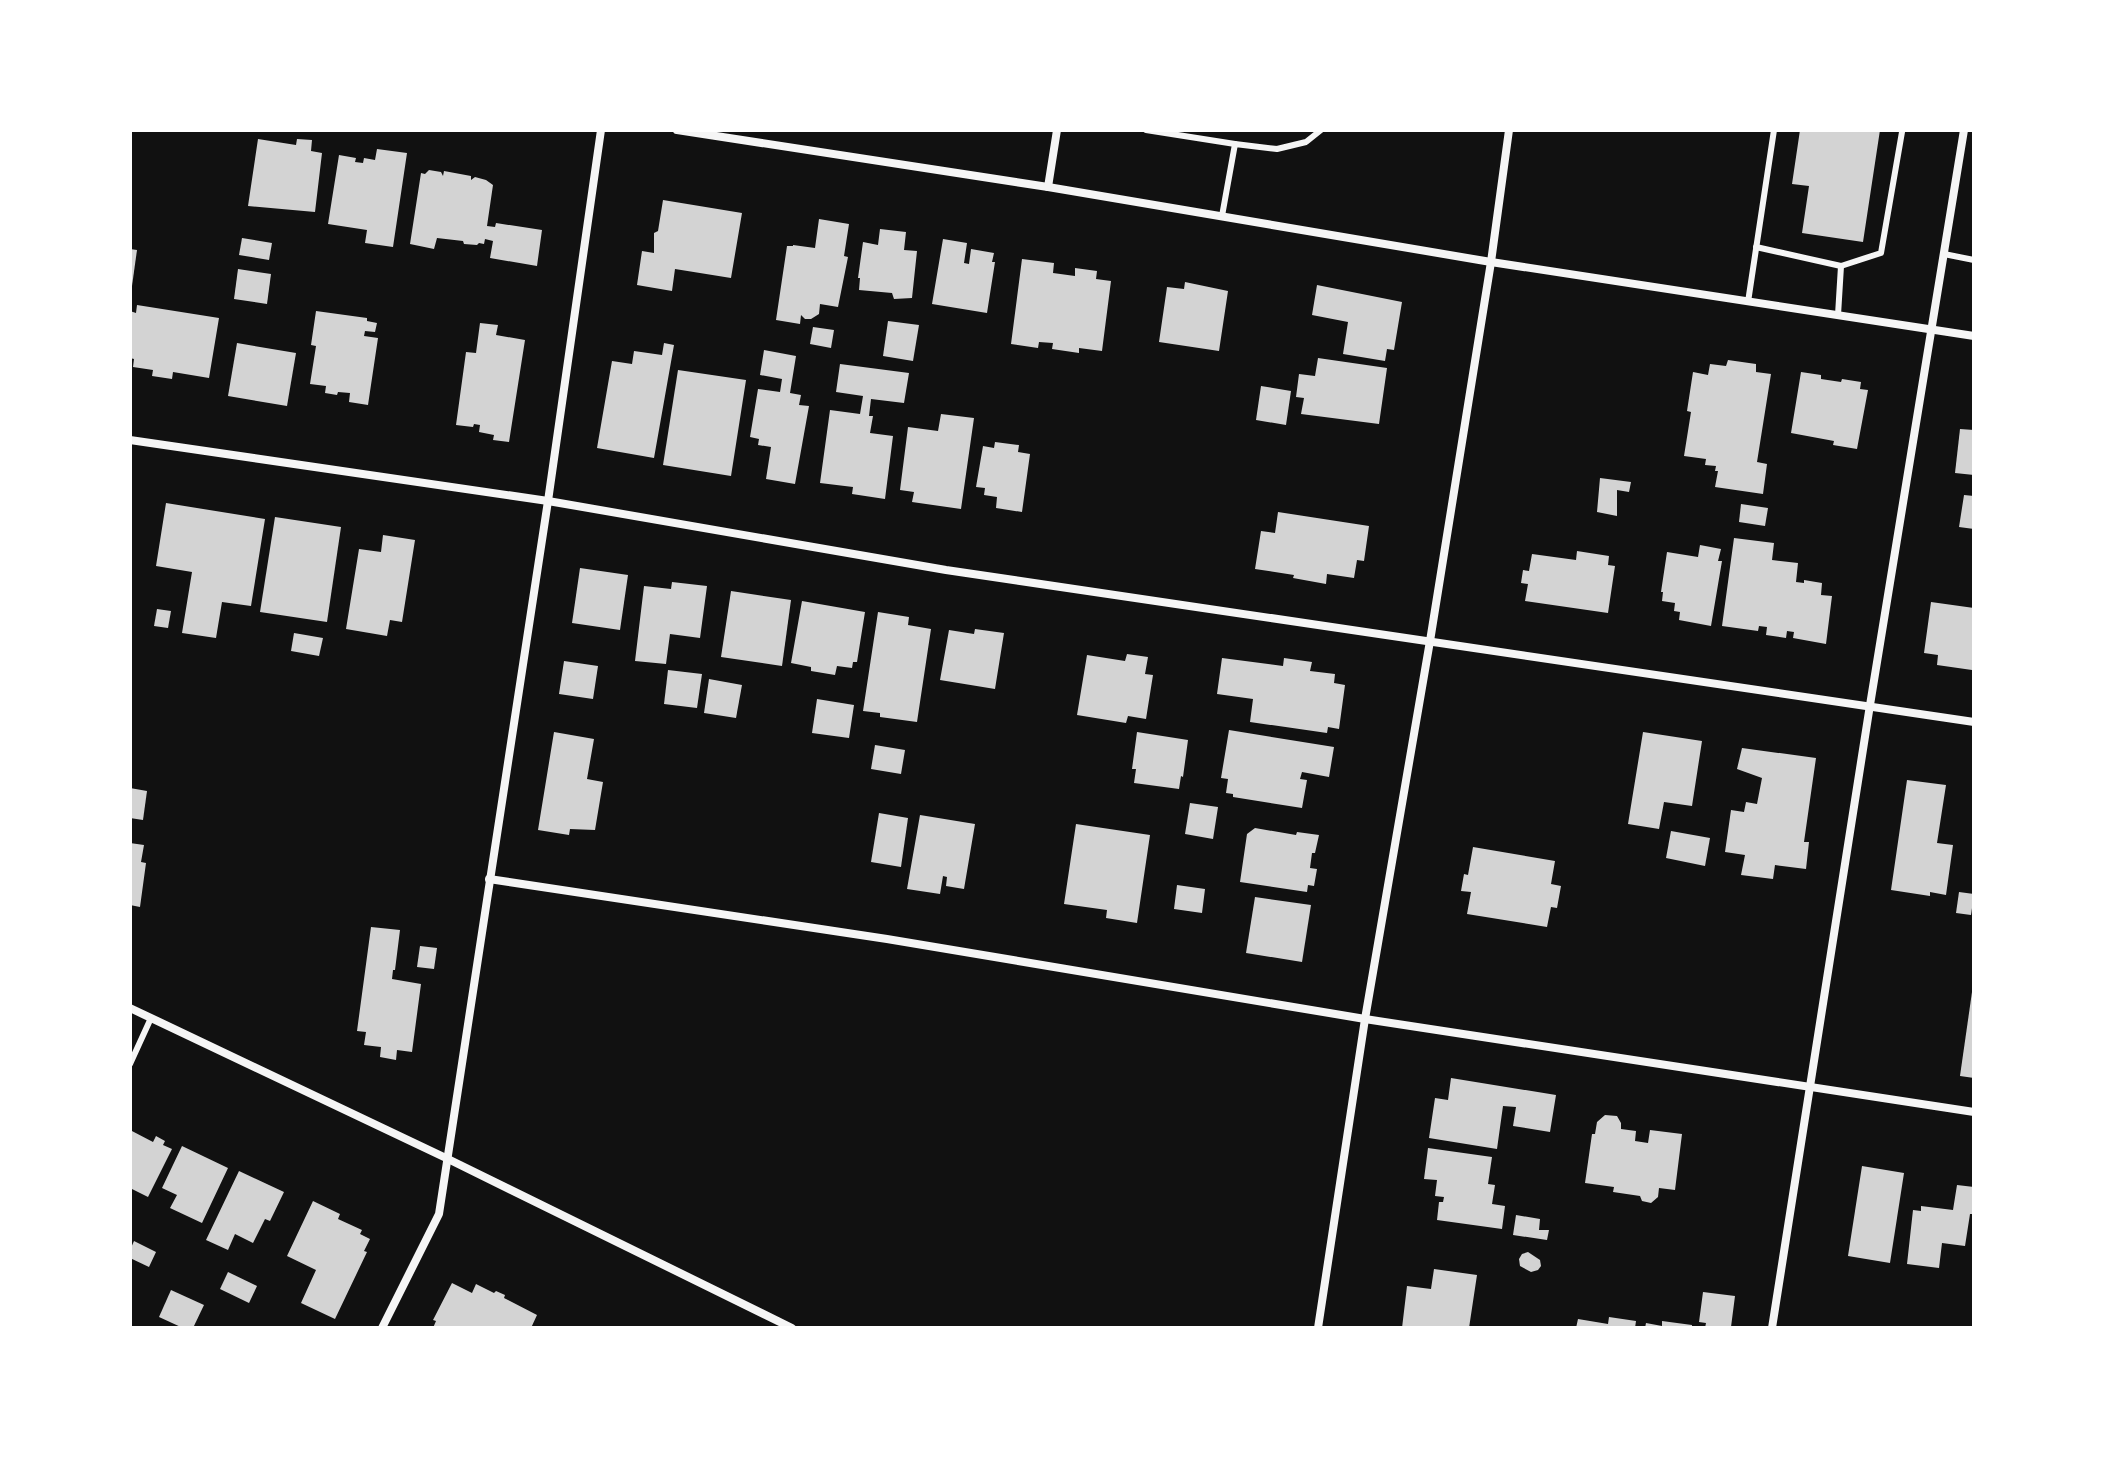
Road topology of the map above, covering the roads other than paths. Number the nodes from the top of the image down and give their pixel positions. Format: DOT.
graph roads {
  1 [pos="601,130"];
  2 [pos="677,130"];
  3 [pos="1057,130"];
  4 [pos="1146,130"];
  5 [pos="1321,130"];
  6 [pos="1509,130"];
  7 [pos="1774,130"];
  8 [pos="1964,130"];
  9 [pos="1902,132"];
  10 [pos="1235,144"];
  11 [pos="1048,187"];
  12 [pos="1222,216"];
  13 [pos="1756,247"];
  14 [pos="1944,254"];
  15 [pos="1974,260"];
  16 [pos="1491,262"];
  17 [pos="1841,266"];
  18 [pos="1748,302"];
  19 [pos="1838,315"];
  20 [pos="1931,329"];
  21 [pos="1974,336"];
  22 [pos="130,440"];
  23 [pos="548,501"];
  24 [pos="1430,641"];
  25 [pos="1870,705"];
  26 [pos="1974,722"];
  27 [pos="489,879"];
  28 [pos="130,1008"];
  29 [pos="151,1018"];
  30 [pos="1365,1019"];
  31 [pos="130,1064"];
  32 [pos="1811,1087"];
  33 [pos="1974,1112"];
  34 [pos="446,1158"];
  35 [pos="382,1328"];
  36 [pos="792,1328"];
  37 [pos="1318,1328"];
  38 [pos="1772,1328"];
  1 -- 23 [label="street"];
  2 -- 11 [label="street"];
  3 -- 11 [label="street"];
  4 -- 10 [label="lane"];
  5 -- 10 [label="lane"];
  6 -- 16 [label="street"];
  7 -- 13 [label="lane"];
  8 -- 14 [label="street"];
  9 -- 17 [label="lane"];
  10 -- 12 [label="lane"];
  11 -- 12 [label="street"];
  12 -- 16 [label="street"];
  13 -- 17 [label="lane"];
  13 -- 18 [label="lane"];
  14 -- 15 [label="lane"];
  14 -- 20 [label="street"];
  16 -- 18 [label="street"];
  16 -- 24 [label="street"];
  17 -- 19 [label="lane"];
  18 -- 19 [label="street"];
  19 -- 20 [label="street"];
  20 -- 21 [label="street"];
  20 -- 25 [label="street"];
  22 -- 23 [label="street"];
  23 -- 24 [label="street"];
  23 -- 27 [label="street"];
  24 -- 25 [label="street"];
  24 -- 30 [label="street"];
  25 -- 26 [label="street"];
  25 -- 32 [label="street"];
  27 -- 30 [label="street"];
  27 -- 34 [label="street"];
  28 -- 29 [label="street"];
  29 -- 31 [label="lane"];
  29 -- 34 [label="street"];
  30 -- 32 [label="street"];
  30 -- 37 [label="street"];
  32 -- 33 [label="street"];
  32 -- 38 [label="street"];
  34 -- 35 [label="street"];
  34 -- 36 [label="street"];
}
